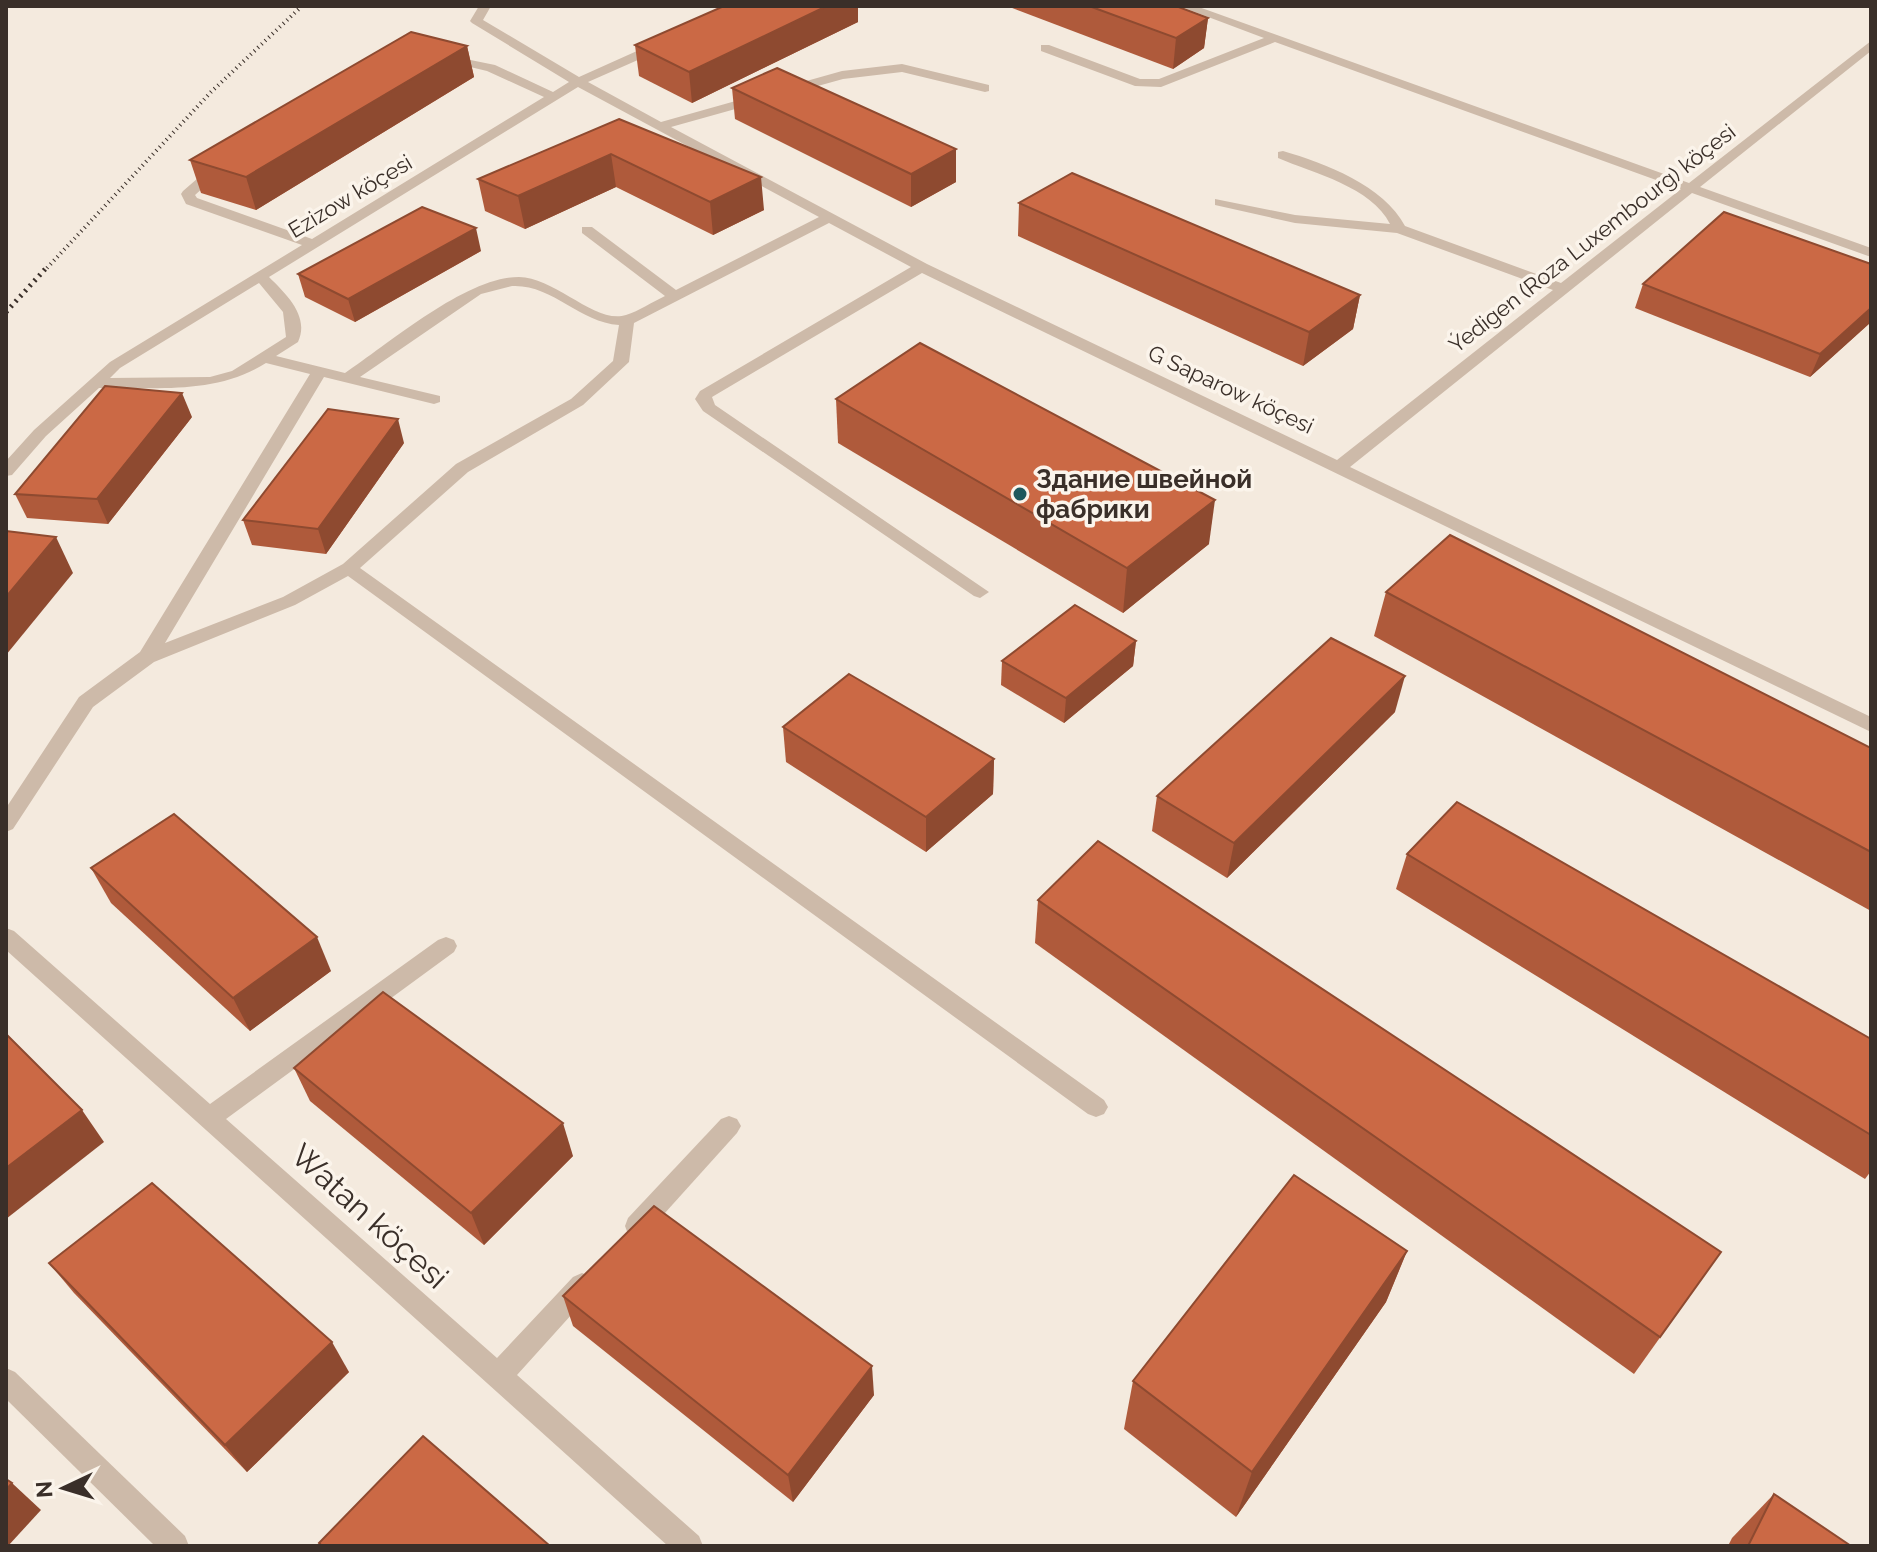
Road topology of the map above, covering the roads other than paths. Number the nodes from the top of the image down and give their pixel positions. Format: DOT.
graph roads {
  1 [pos="485,6"];
  2 [pos="1185,6"];
  3 [pos="677,38"];
  4 [pos="1275,38"];
  5 [pos="1871,45"];
  6 [pos="1045,48"];
  7 [pos="425,56"];
  8 [pos="578,82"];
  9 [pos="985,88"];
  10 [pos="553,97"];
  11 [pos="660,126"];
  12 [pos="1283,155"];
  13 [pos="229,162"];
  14 [pos="1690,188"];
  15 [pos="1220,202"];
  16 [pos="829,217"];
  17 [pos="1399,229"];
  18 [pos="587,230"];
  19 [pos="313,244"];
  20 [pos="1871,253"];
  21 [pos="922,267"];
  22 [pos="260,276"];
  23 [pos="1563,289"];
  24 [pos="674,296"];
  25 [pos="627,321"];
  26 [pos="264,358"];
  27 [pos="320,371"];
  28 [pos="348,378"];
  29 [pos="95,383"];
  30 [pos="434,399"];
  31 [pos="1340,466"];
  32 [pos="6,471"];
  33 [pos="349,568"];
  34 [pos="980,592"];
  35 [pos="147,657"];
  36 [pos="1871,725"];
  37 [pos="6,824"];
  38 [pos="6,937"];
  39 [pos="446,946"];
  40 [pos="1096,1107"];
  41 [pos="209,1118"];
  42 [pos="729,1126"];
  43 [pos="624,1240"];
  44 [pos="603,1263"];
  45 [pos="498,1376"];
  46 [pos="6,1381"];
  47 [pos="175,1546"];
  48 [pos="689,1546"];
  1 -- 8 [label="street, G Saparow köçesi"];
  2 -- 4 [label="street"];
  3 -- 8 [label="street, Ezizow köçesi"];
  4 -- 6 [label="street"];
  4 -- 14 [label="street"];
  5 -- 14 [label="street, Ýedigen (Roza Luxembourg) köçesi"];
  7 -- 10 [label="street"];
  8 -- 10 [label="street, Ezizow köçesi"];
  8 -- 11 [label="street, G Saparow köçesi"];
  9 -- 11 [label="street"];
  10 -- 19 [label="street, Ezizow köçesi"];
  11 -- 16 [label="street, G Saparow köçesi"];
  12 -- 17 [label="street"];
  13 -- 19 [label="street"];
  14 -- 20 [label="street"];
  14 -- 23 [label="street, Ýedigen (Roza Luxembourg) köçesi"];
  15 -- 17 [label="street"];
  16 -- 21 [label="street, G Saparow köçesi"];
  16 -- 24 [label="street"];
  17 -- 23 [label="street"];
  18 -- 24 [label="street"];
  19 -- 22 [label="street, Ezizow köçesi"];
  21 -- 31 [label="street, G Saparow köçesi"];
  21 -- 34 [label="street"];
  22 -- 26 [label="street"];
  22 -- 29 [label="street, Ezizow köçesi"];
  23 -- 31 [label="street, Ýedigen (Roza Luxembourg) köçesi"];
  24 -- 25 [label="street"];
  25 -- 28 [label="street"];
  25 -- 33 [label="street"];
  26 -- 27 [label="street"];
  26 -- 29 [label="street"];
  27 -- 28 [label="street"];
  27 -- 35 [label="street"];
  28 -- 30 [label="street"];
  29 -- 32 [label="street, Ezizow köçesi"];
  31 -- 36 [label="street, G Saparow köçesi"];
  33 -- 35 [label="street"];
  33 -- 40 [label="street"];
  35 -- 37 [label="street"];
  38 -- 41 [label="street, Watan köçesi"];
  39 -- 41 [label="street"];
  41 -- 45 [label="street, Watan köçesi"];
  42 -- 43 [label="street"];
  44 -- 45 [label="street"];
  45 -- 48 [label="street, Watan köçesi"];
  46 -- 47 [label="street"];
}
